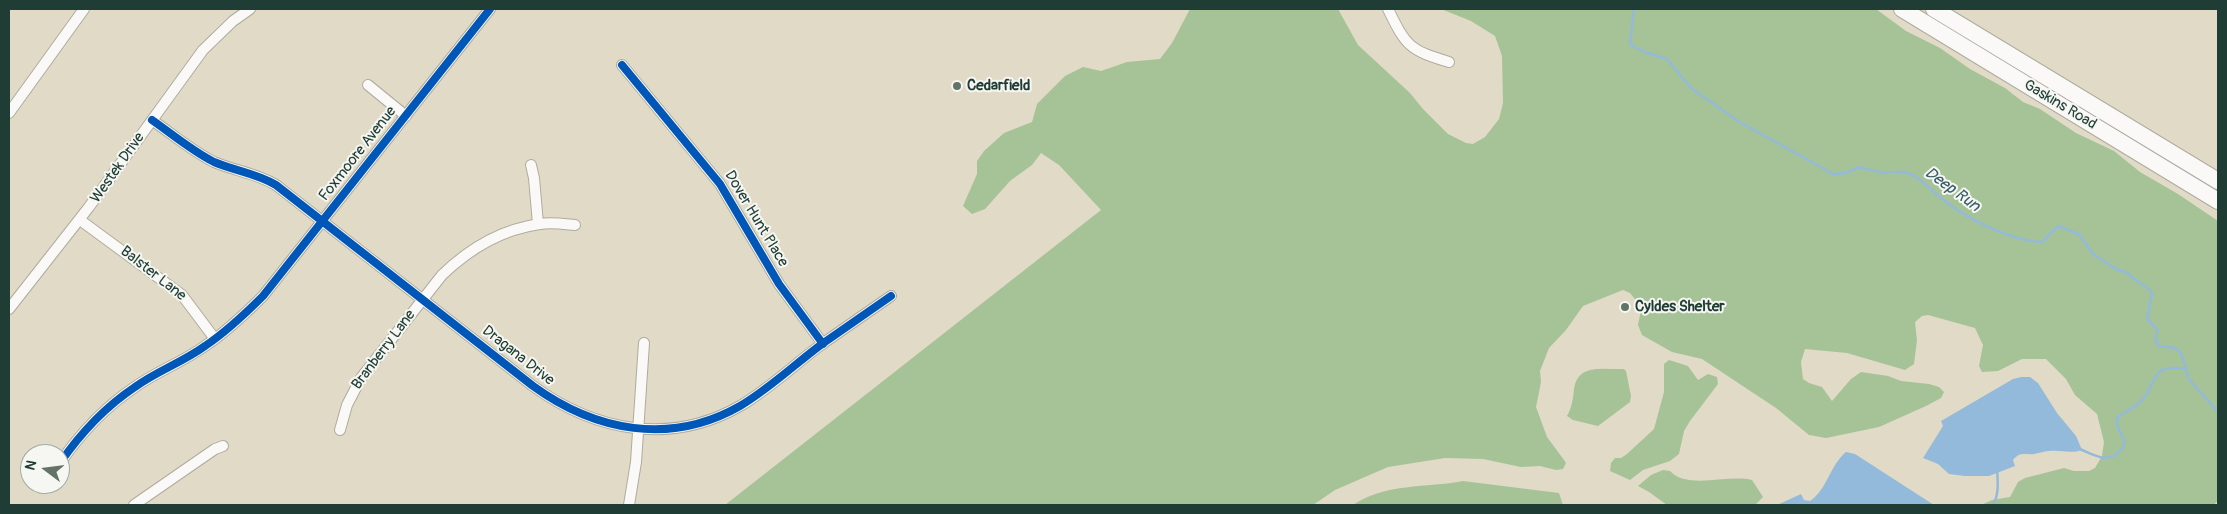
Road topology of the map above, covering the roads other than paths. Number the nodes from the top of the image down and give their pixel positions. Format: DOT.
graph roads {
  1 [pos="84,9"];
  2 [pos="250,9"];
  3 [pos="490,9"];
  4 [pos="1388,9"];
  5 [pos="1902,9"];
  6 [pos="1934,9"];
  7 [pos="1449,62"];
  8 [pos="622,66"];
  9 [pos="368,85"];
  10 [pos="9,113"];
  11 [pos="406,116"];
  12 [pos="152,120"];
  13 [pos="530,165"];
  14 [pos="2218,181"];
  15 [pos="2218,201"];
  16 [pos="80,220"];
  17 [pos="323,222"];
  18 [pos="538,224"];
  19 [pos="575,225"];
  20 [pos="891,296"];
  21 [pos="422,300"];
  22 [pos="9,309"];
  23 [pos="215,339"];
  24 [pos="644,343"];
  25 [pos="823,344"];
  26 [pos="638,428"];
  27 [pos="340,430"];
  28 [pos="223,446"];
  29 [pos="70,450"];
  30 [pos="134,505"];
  31 [pos="629,505"];
  1 -- 10 [label="street"];
  2 -- 12 [label="street, Westek Drive"];
  3 -- 11 [label="street, Foxmoore Avenue"];
  4 -- 7 [label="street"];
  5 -- 15 [label="main road, Gaskins Road"];
  6 -- 14 [label="main road, Gaskins Road"];
  8 -- 25 [label="street, Dover Hunt Place"];
  9 -- 11 [label="street"];
  11 -- 17 [label="street, Foxmoore Avenue"];
  12 -- 16 [label="street, Westek Drive"];
  12 -- 17 [label="street, Dragana Drive"];
  13 -- 18 [label="street"];
  16 -- 22 [label="street, Westek Drive"];
  16 -- 23 [label="street, Balster Lane"];
  17 -- 21 [label="street, Dragana Drive"];
  17 -- 23 [label="street, Foxmoore Avenue"];
  18 -- 19 [label="street, Branberry Lane"];
  18 -- 21 [label="street, Branberry Lane"];
  20 -- 25 [label="street, Dragana Drive"];
  21 -- 26 [label="street, Dragana Drive"];
  21 -- 27 [label="street, Branberry Lane"];
  23 -- 29 [label="street, Foxmoore Avenue"];
  24 -- 26 [label="street"];
  25 -- 26 [label="street, Dragana Drive"];
  26 -- 31 [label="street"];
  28 -- 30 [label="street"];
}
